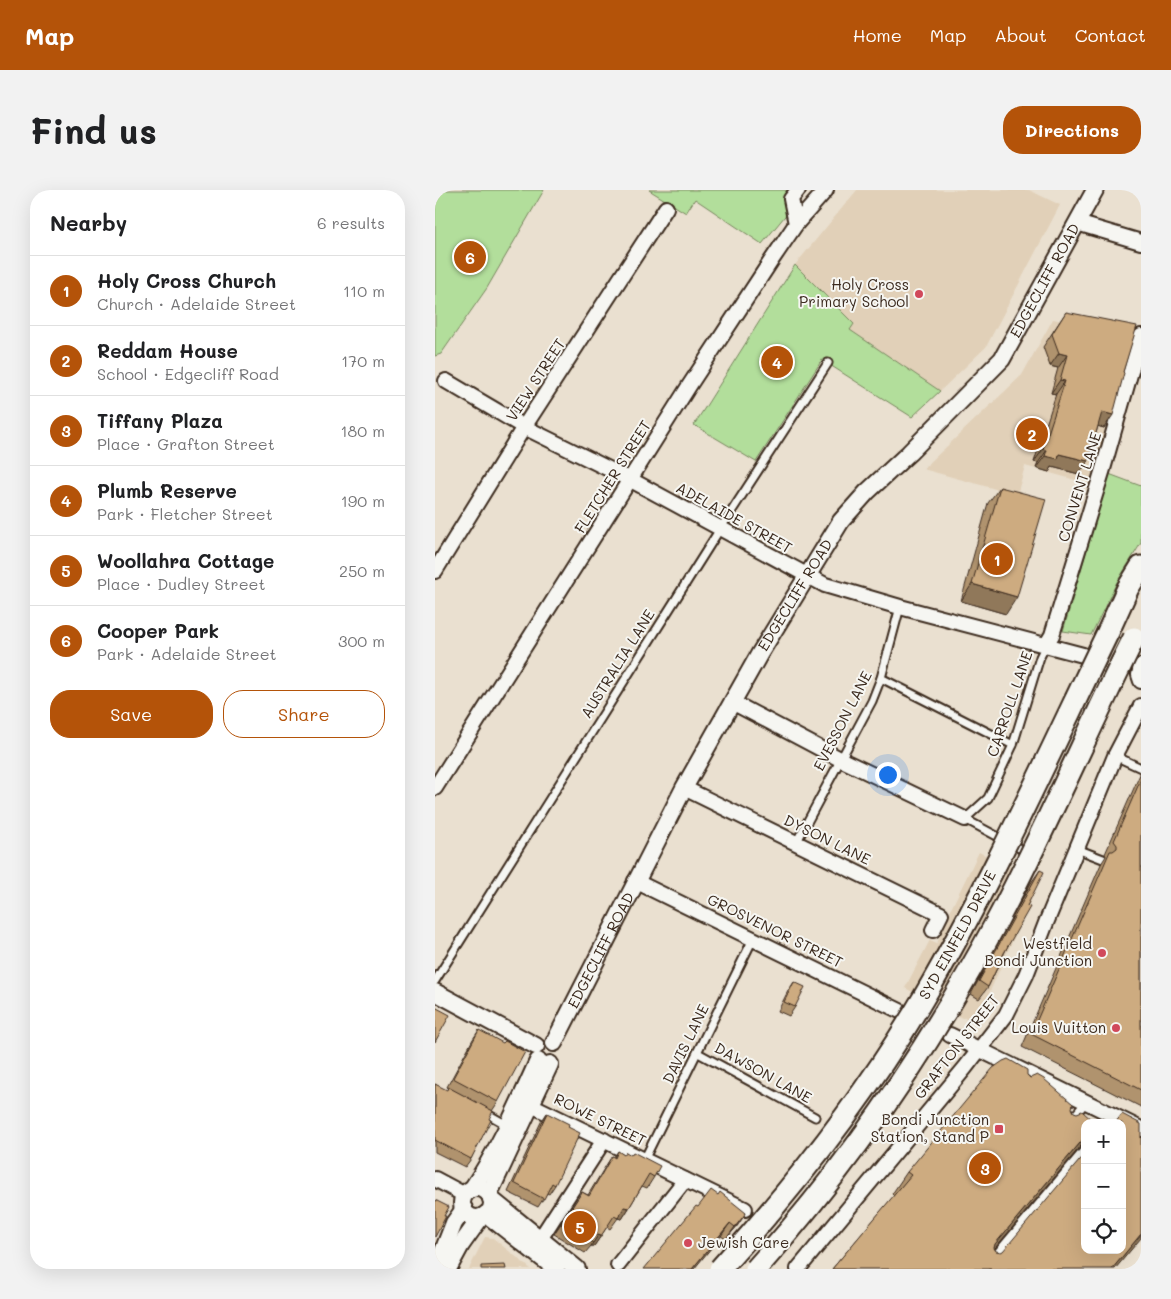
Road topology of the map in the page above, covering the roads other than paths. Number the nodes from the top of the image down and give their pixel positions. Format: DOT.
graph roads {
  1 [pos="798,190"];
  2 [pos="826,190"];
  3 [pos="1095,190"];
  4 [pos="666,208"];
  5 [pos="1077,223"];
  6 [pos="796,224"];
  7 [pos="1141,242"];
  8 [pos="1141,336"];
  9 [pos="828,364"];
  10 [pos="446,381"];
  11 [pos="524,427"];
  12 [pos="631,480"];
  13 [pos="719,528"];
  14 [pos="1141,567"];
  15 [pos="435,570"];
  16 [pos="807,577"];
  17 [pos="900,607"];
  18 [pos="1137,632"];
  19 [pos="1046,645"];
  20 [pos="1083,654"];
  21 [pos="1141,666"];
  22 [pos="881,678"];
  23 [pos="1141,681"];
  24 [pos="732,702"];
  25 [pos="1141,706"];
  26 [pos="1013,745"];
  27 [pos="1115,756"];
  28 [pos="840,759"];
  29 [pos="1141,768"];
  30 [pos="435,788"];
  31 [pos="684,788"];
  32 [pos="965,820"];
  33 [pos="796,842"];
  34 [pos="1019,848"];
  35 [pos="1077,849"];
  36 [pos="1103,859"];
  37 [pos="635,882"];
  38 [pos="933,930"];
  39 [pos="753,939"];
  40 [pos="435,981"];
  41 [pos="435,992"];
  42 [pos="900,1010"];
  43 [pos="949,1036"];
  44 [pos="979,1050"];
  45 [pos="698,1053"];
  46 [pos="541,1057"];
  47 [pos="526,1102"];
  48 [pos="1086,1102"];
  49 [pos="478,1109"];
  50 [pos="815,1117"];
  51 [pos="1108,1119"];
  52 [pos="1068,1124"];
  53 [pos="1126,1124"];
  54 [pos="507,1126"];
  55 [pos="1141,1129"];
  56 [pos="604,1140"];
  57 [pos="1081,1154"];
  58 [pos="644,1160"];
  59 [pos="435,1179"];
  60 [pos="685,1180"];
  61 [pos="467,1198"];
  62 [pos="487,1206"];
  63 [pos="745,1210"];
  64 [pos="539,1238"];
  65 [pos="618,1265"];
  66 [pos="436,1269"];
  67 [pos="448,1269"];
  68 [pos="556,1269"];
  69 [pos="577,1269"];
  70 [pos="721,1269"];
  71 [pos="756,1269"];
  72 [pos="798,1269"];
  73 [pos="984,1269"];
  1 -- 6 [label="street"];
  2 -- 6 [label="street, FLETCHER STREET"];
  3 -- 5 [label="street, EDGECLIFF ROAD"];
  4 -- 11 [label="street, VIEW STREET"];
  5 -- 7 [label="street"];
  5 -- 16 [label="street, EDGECLIFF ROAD"];
  6 -- 12 [label="street, FLETCHER STREET"];
  8 -- 19 [label="street, CONVENT LANE"];
  9 -- 13 [label="lane, AUSTRALIA LANE"];
  10 -- 11 [label="street, ADELAIDE STREET"];
  11 -- 12 [label="street, ADELAIDE STREET"];
  11 -- 15 [label="street, VIEW STREET"];
  12 -- 13 [label="street, ADELAIDE STREET"];
  12 -- 30 [label="street, FLETCHER STREET"];
  13 -- 16 [label="street, ADELAIDE STREET"];
  13 -- 40 [label="lane, AUSTRALIA LANE"];
  14 -- 70 [label="main road, SYD EINFELD DRIVE, bridge"];
  16 -- 17 [label="street, ADELAIDE STREET"];
  16 -- 24 [label="street, EDGECLIFF ROAD"];
  17 -- 19 [label="street, ADELAIDE STREET"];
  17 -- 22 [label="lane, EVESSON LANE"];
  18 -- 71 [label="main road, SYD EINFELD DRIVE, bridge"];
  19 -- 20 [label="street, ADELAIDE STREET"];
  19 -- 26 [label="lane, CARROLL LANE"];
  21 -- 23 [label="street"];
  22 -- 26 [label="lane"];
  22 -- 28 [label="lane, EVESSON LANE"];
  24 -- 28 [label="street"];
  24 -- 31 [label="street, EDGECLIFF ROAD"];
  25 -- 27 [label="street, GRAFTON STREET"];
  26 -- 32 [label="lane, CARROLL LANE"];
  27 -- 29 [label="lane"];
  27 -- 35 [label="street, GRAFTON STREET"];
  28 -- 32 [label="street"];
  28 -- 33 [label="lane, EVESSON LANE"];
  31 -- 33 [label="street, DYSON LANE"];
  31 -- 37 [label="street, EDGECLIFF ROAD"];
  32 -- 34 [label="lane"];
  33 -- 38 [label="street, DYSON LANE"];
  35 -- 36 [label="lane"];
  35 -- 44 [label="street, GRAFTON STREET"];
  37 -- 39 [label="street, GROSVENOR STREET"];
  37 -- 46 [label="street, EDGECLIFF ROAD"];
  39 -- 42 [label="street, GROSVENOR STREET"];
  39 -- 45 [label="lane, DAVIS LANE"];
  41 -- 46 [label="street"];
  43 -- 44 [label="street"];
  44 -- 48 [label="street"];
  44 -- 72 [label="street, GRAFTON STREET"];
  45 -- 50 [label="lane, DAWSON LANE"];
  45 -- 58 [label="lane, DAVIS LANE"];
  46 -- 47 [label="street"];
  47 -- 54 [label="street"];
  47 -- 56 [label="street, ROWE STREET"];
  47 -- 62 [label="street"];
  48 -- 51 [label="street"];
  48 -- 52 [label="lane"];
  49 -- 54 [label="lane"];
  53 -- 55 [label="street"];
  54 -- 61 [label="street"];
  56 -- 58 [label="street, ROWE STREET"];
  56 -- 64 [label="street"];
  57 -- 73 [label="lane"];
  58 -- 60 [label="street, ROWE STREET"];
  59 -- 61 [label="street"];
  60 -- 63 [label="street, ROWE STREET"];
  60 -- 65 [label="street"];
  61 -- 62 [label="street"];
  61 -- 62 [label="street"];
  61 -- 66 [label="street"];
  62 -- 64 [label="street"];
  62 -- 67 [label="street"];
  62 -- 68 [label="street"];
  64 -- 69 [label="street"];
}
